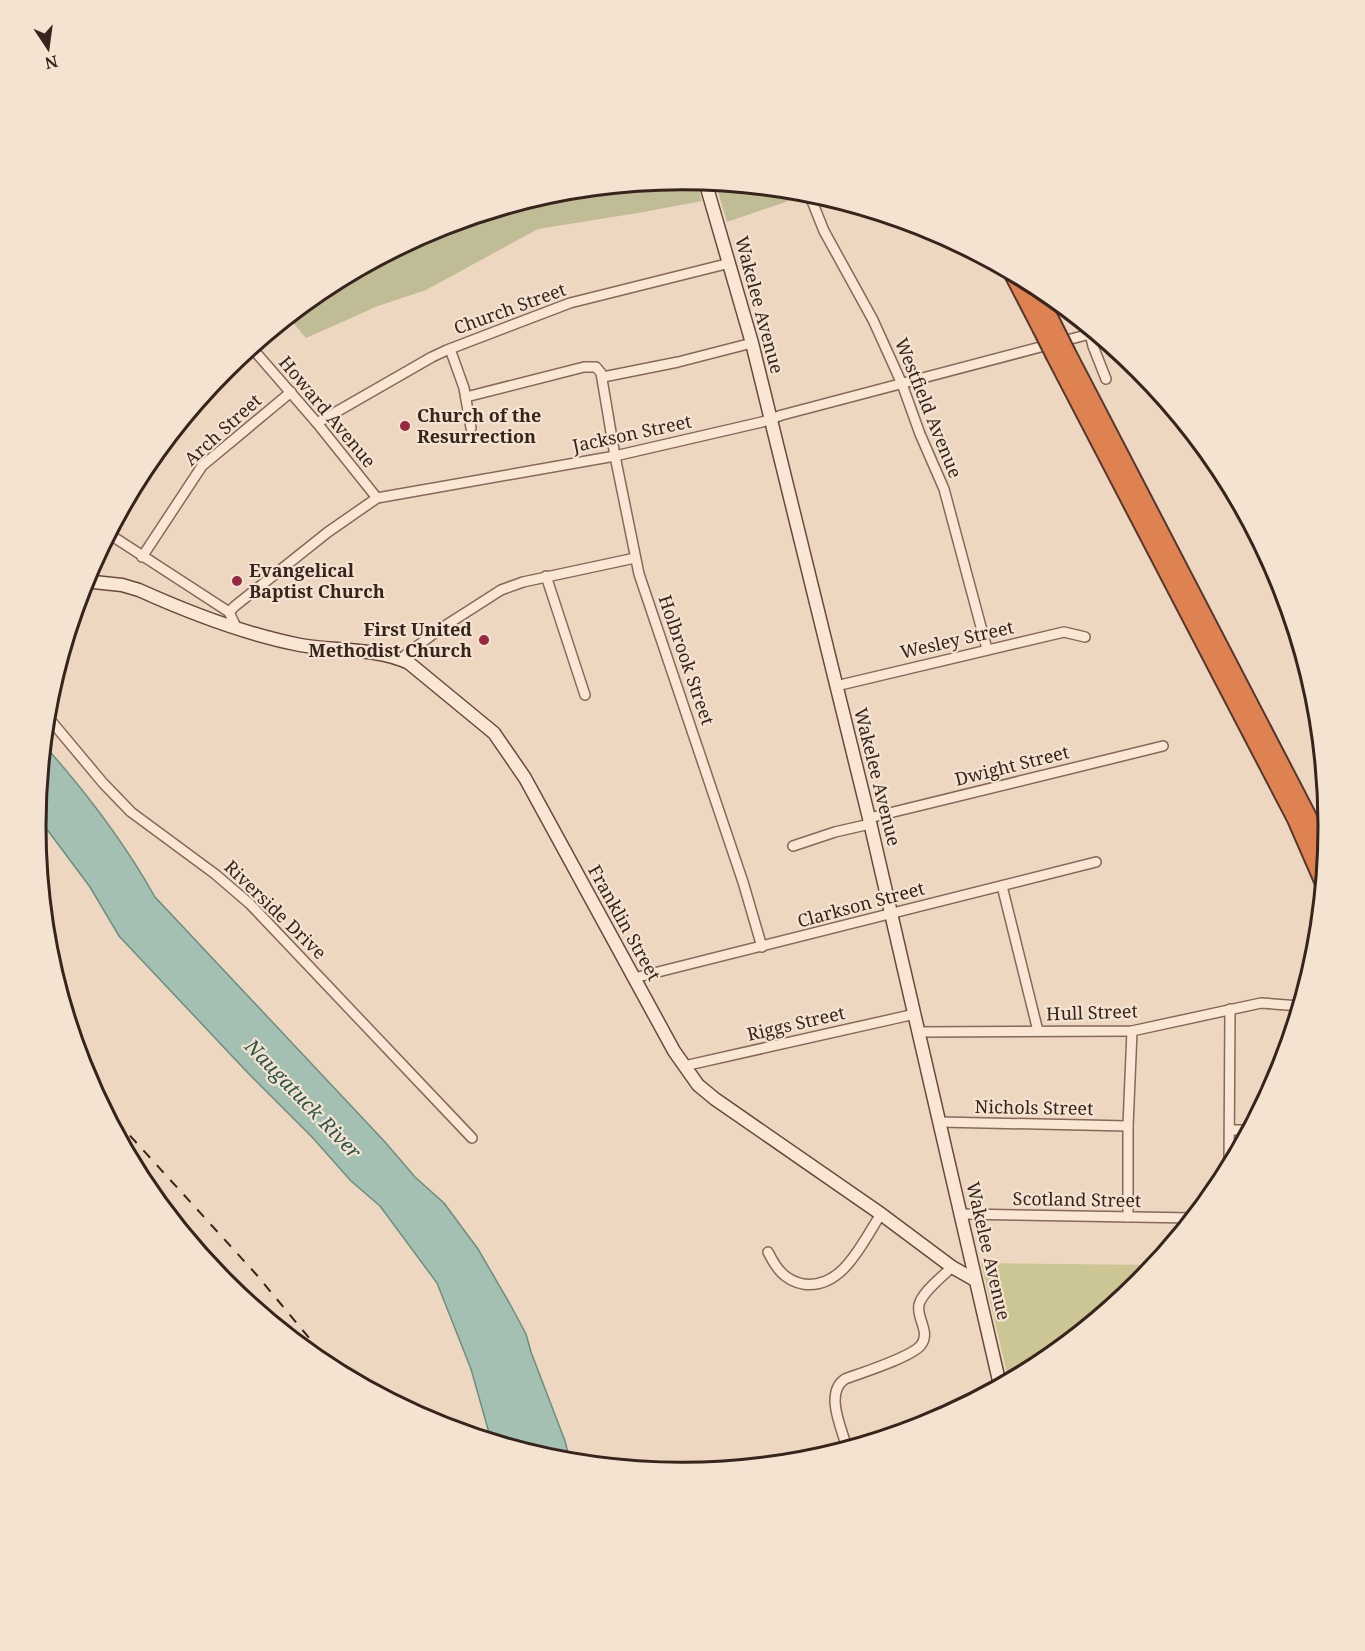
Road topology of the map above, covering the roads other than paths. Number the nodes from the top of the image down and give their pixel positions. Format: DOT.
graph roads {
  1 [pos="708,191"];
  2 [pos="813,203"];
  3 [pos="730,263"];
  4 [pos="1023,289"];
  5 [pos="1036,297"];
  6 [pos="1047,327"];
  7 [pos="1083,332"];
  8 [pos="1092,339"];
  9 [pos="752,343"];
  10 [pos="450,349"];
  11 [pos="257,353"];
  12 [pos="1061,355"];
  13 [pos="603,377"];
  14 [pos="1106,379"];
  15 [pos="902,384"];
  16 [pos="291,392"];
  17 [pos="466,397"];
  18 [pos="771,419"];
  19 [pos="317,423"];
  20 [pos="471,428"];
  21 [pos="615,456"];
  22 [pos="377,498"];
  23 [pos="115,538"];
  24 [pos="142,557"];
  25 [pos="635,558"];
  26 [pos="546,576"];
  27 [pos="95,582"];
  28 [pos="229,612"];
  29 [pos="237,629"];
  30 [pos="1085,637"];
  31 [pos="987,649"];
  32 [pos="400,659"];
  33 [pos="836,686"];
  34 [pos="585,695"];
  35 [pos="55,725"];
  36 [pos="1163,746"];
  37 [pos="869,821"];
  38 [pos="1318,837"];
  39 [pos="793,846"];
  40 [pos="1096,862"];
  41 [pos="1317,867"];
  42 [pos="1002,886"];
  43 [pos="891,913"];
  44 [pos="762,947"];
  45 [pos="634,978"];
  46 [pos="1293,1005"];
  47 [pos="1230,1009"];
  48 [pos="915,1014"];
  49 [pos="1038,1031"];
  50 [pos="1132,1031"];
  51 [pos="918,1032"];
  52 [pos="684,1066"];
  53 [pos="940,1122"];
  54 [pos="1128,1126"];
  55 [pos="1230,1130"];
  56 [pos="1241,1130"];
  57 [pos="472,1138"];
  58 [pos="1229,1150"];
  59 [pos="881,1214"];
  60 [pos="961,1214"];
  61 [pos="1128,1217"];
  62 [pos="1183,1218"];
  63 [pos="768,1252"];
  64 [pos="952,1267"];
  65 [pos="975,1280"];
  66 [pos="998,1377"];
  67 [pos="845,1440"];
  1 -- 3 [label="main road, Wakelee Avenue"];
  2 -- 15 [label="street, Westfield Avenue"];
  3 -- 9 [label="main road, Wakelee Avenue"];
  3 -- 10 [label="street, Church Street"];
  4 -- 6 [label="highway"];
  5 -- 6 [label="highway"];
  6 -- 12 [label="highway, bridge"];
  7 -- 15 [label="street, Jackson Street"];
  8 -- 14 [label="street"];
  9 -- 13 [label="street"];
  9 -- 18 [label="main road, Wakelee Avenue"];
  10 -- 17 [label="street"];
  10 -- 19 [label="street, Church Street"];
  11 -- 16 [label="street, Howard Avenue"];
  12 -- 38 [label="highway"];
  12 -- 41 [label="highway"];
  13 -- 17 [label="street"];
  13 -- 21 [label="street, Holbrook Street"];
  15 -- 18 [label="street, Jackson Street"];
  15 -- 31 [label="street, Westfield Avenue"];
  16 -- 19 [label="street, Howard Avenue"];
  16 -- 24 [label="street, Arch Street"];
  17 -- 20 [label="street"];
  18 -- 21 [label="street, Jackson Street"];
  18 -- 33 [label="main road, Wakelee Avenue"];
  19 -- 22 [label="street, Howard Avenue"];
  21 -- 22 [label="street, Jackson Street"];
  21 -- 25 [label="street, Holbrook Street"];
  22 -- 28 [label="street, Jackson Street"];
  23 -- 24 [label="street"];
  24 -- 28 [label="street"];
  25 -- 26 [label="street"];
  25 -- 44 [label="street, Holbrook Street"];
  26 -- 32 [label="street"];
  26 -- 34 [label="street"];
  27 -- 29 [label="main road, Franklin Street"];
  28 -- 29 [label="street"];
  29 -- 32 [label="main road, Franklin Street"];
  30 -- 31 [label="street, Wesley Street"];
  31 -- 33 [label="street, Wesley Street"];
  32 -- 45 [label="main road, Franklin Street"];
  33 -- 37 [label="main road, Wakelee Avenue"];
  35 -- 57 [label="street, Riverside Drive"];
  36 -- 37 [label="street, Dwight Street"];
  37 -- 39 [label="street, Dwight Street"];
  37 -- 43 [label="main road, Wakelee Avenue"];
  40 -- 42 [label="street, Clarkson Street"];
  42 -- 43 [label="street, Clarkson Street"];
  42 -- 49 [label="street"];
  43 -- 44 [label="street, Clarkson Street"];
  43 -- 48 [label="main road, Wakelee Avenue"];
  44 -- 45 [label="street, Clarkson Street"];
  45 -- 52 [label="main road, Franklin Street"];
  46 -- 47 [label="street, Hull Street"];
  47 -- 50 [label="street, Hull Street"];
  47 -- 55 [label="street"];
  48 -- 51 [label="main road, Wakelee Avenue"];
  48 -- 52 [label="street, Riggs Street"];
  49 -- 50 [label="street, Hull Street"];
  49 -- 51 [label="street, Hull Street"];
  50 -- 54 [label="street"];
  51 -- 53 [label="main road, Wakelee Avenue"];
  52 -- 59 [label="main road, Franklin Street"];
  53 -- 54 [label="street, Nichols Street"];
  53 -- 60 [label="main road, Wakelee Avenue"];
  54 -- 61 [label="street"];
  55 -- 56 [label="street"];
  55 -- 58 [label="street"];
  59 -- 63 [label="street"];
  59 -- 64 [label="main road, Franklin Street"];
  60 -- 61 [label="street, Scotland Street"];
  60 -- 65 [label="main road, Wakelee Avenue"];
  61 -- 62 [label="street, Scotland Street"];
  64 -- 65 [label="main road, Franklin Street"];
  64 -- 67 [label="street"];
  65 -- 66 [label="main road, Wakelee Avenue"];
}
